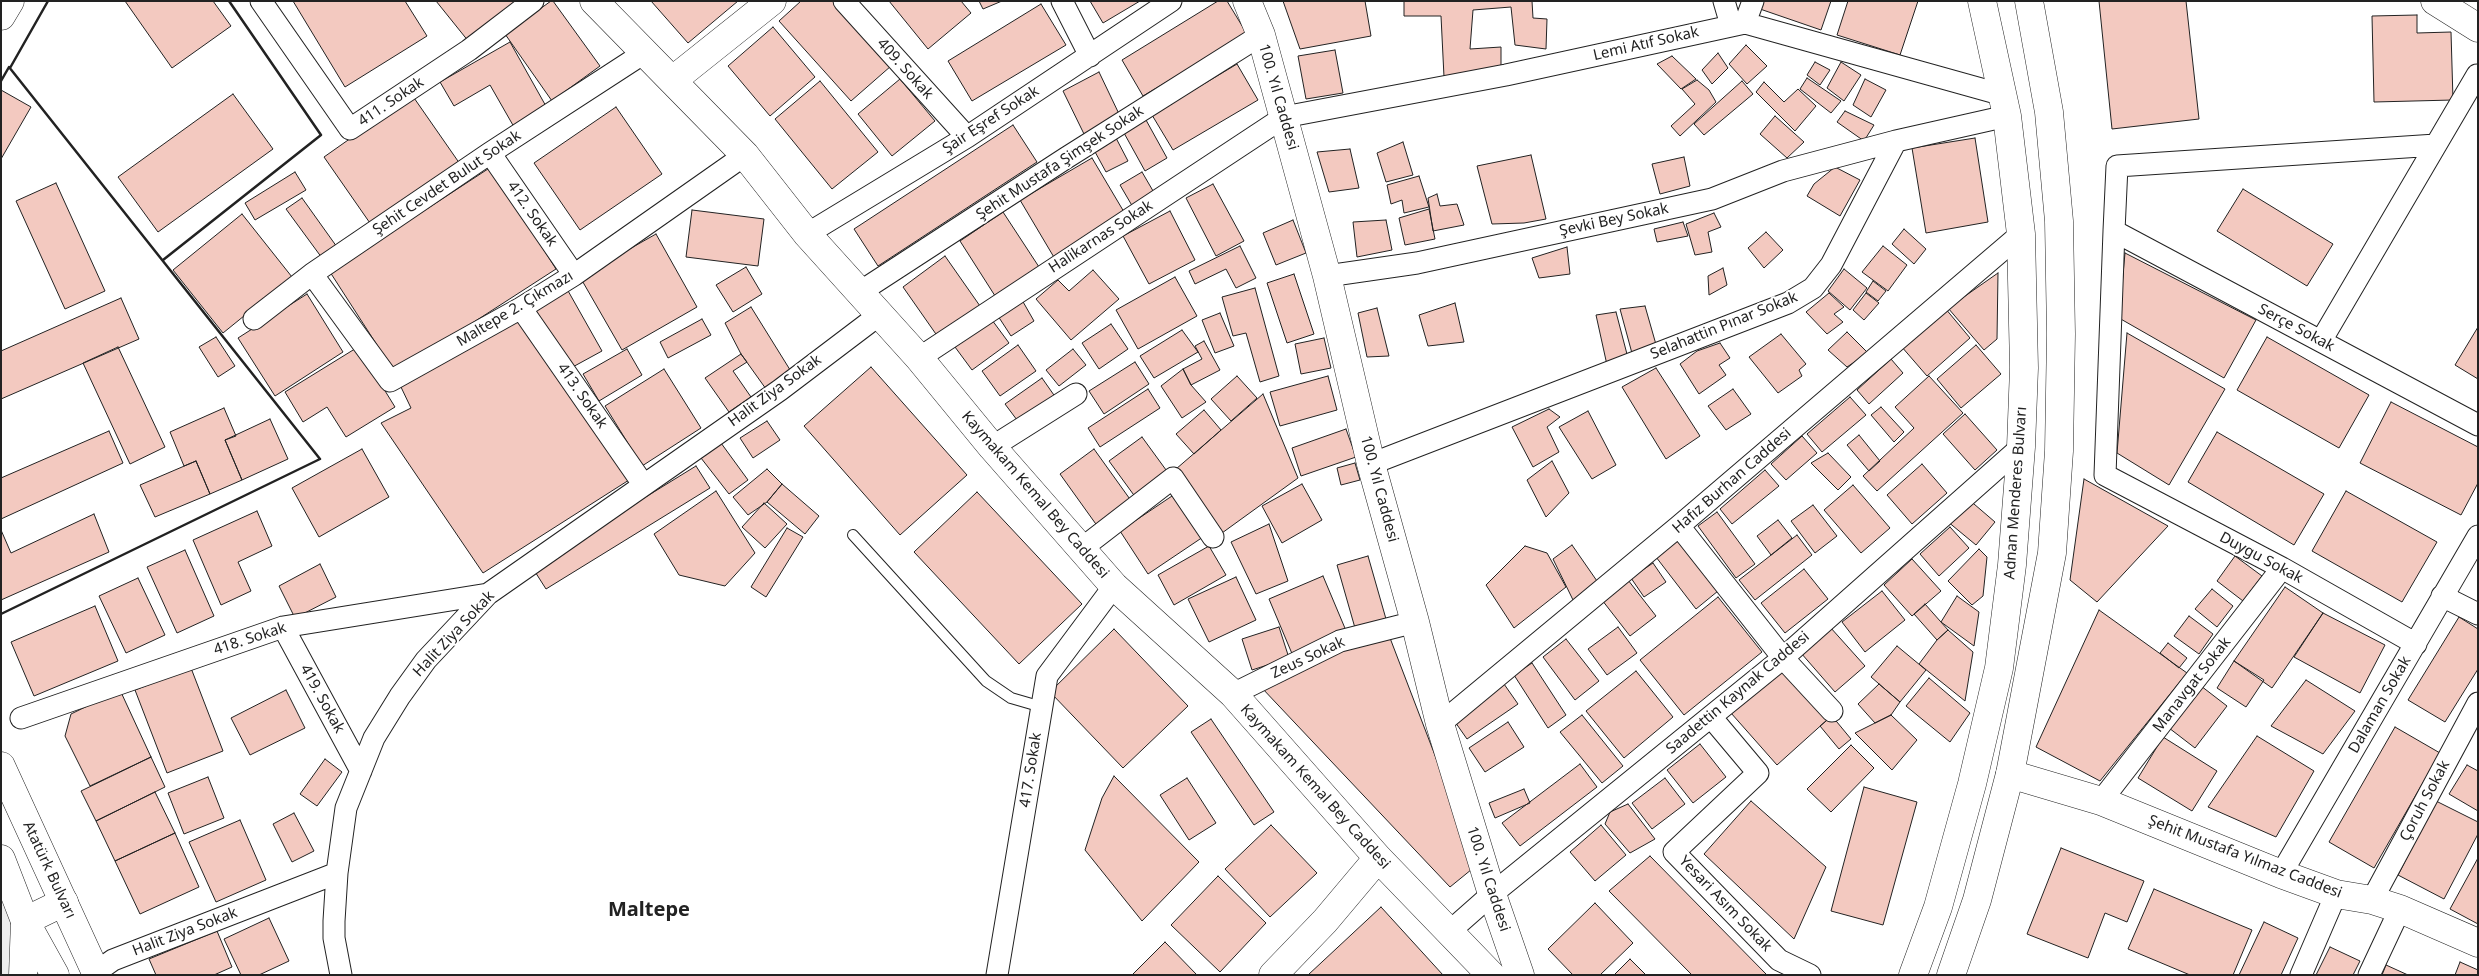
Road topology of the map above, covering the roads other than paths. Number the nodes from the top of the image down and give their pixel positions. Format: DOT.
graph roads {
  1 [pos="10,1"];
  2 [pos="261,1"];
  3 [pos="533,1"];
  4 [pos="594,1"];
  5 [pos="772,1"];
  6 [pos="844,1"];
  7 [pos="1062,1"];
  8 [pos="1171,1"];
  9 [pos="1247,1"];
  10 [pos="1724,1"];
  11 [pos="1753,1"];
  12 [pos="1982,1"];
  13 [pos="2029,1"];
  14 [pos="2435,1"];
  15 [pos="1,16"];
  16 [pos="1738,24"];
  17 [pos="2478,28"];
  18 [pos="1260,35"];
  19 [pos="644,53"];
  20 [pos="1090,56"];
  21 [pos="2477,75"];
  22 [pos="673,80"];
  23 [pos="2005,105"];
  24 [pos="1284,117"];
  25 [pos="967,137"];
  26 [pos="1896,141"];
  27 [pos="2436,145"];
  28 [pos="490,153"];
  29 [pos="745,155"];
  30 [pos="2114,230"];
  31 [pos="807,234"];
  32 [pos="2020,234"];
  33 [pos="312,274"];
  34 [pos="574,275"];
  35 [pos="1327,276"];
  36 [pos="860,292"];
  37 [pos="521,308"];
  38 [pos="879,315"];
  39 [pos="254,319"];
  40 [pos="2321,341"];
  41 [pos="919,358"];
  42 [pos="1076,394"];
  43 [pos="2478,425"];
  44 [pos="2021,446"];
  45 [pos="992,447"];
  46 [pos="1371,464"];
  47 [pos="643,484"];
  48 [pos="1679,526"];
  49 [pos="852,535"];
  50 [pos="2478,536"];
  51 [pos="1213,537"];
  52 [pos="1081,549"];
  53 [pos="2282,568"];
  54 [pos="1114,586"];
  55 [pos="488,594"];
  56 [pos="2442,596"];
  57 [pos="2478,614"];
  58 [pos="1416,622"];
  59 [pos="282,627"];
  60 [pos="2416,644"];
  61 [pos="1783,658"];
  62 [pos="1233,694"];
  63 [pos="2478,703"];
  64 [pos="1042,707"];
  65 [pos="1832,711"];
  66 [pos="1711,717"];
  67 [pos="21,718"];
  68 [pos="1440,724"];
  69 [pos="1,766"];
  70 [pos="361,771"];
  71 [pos="2010,774"];
  72 [pos="2101,801"];
  73 [pos="1378,858"];
  74 [pos="1,859"];
  75 [pos="337,873"];
  76 [pos="2281,874"];
  77 [pos="1492,894"];
  78 [pos="2336,894"];
  79 [pos="2372,900"];
  80 [pos="64,902"];
  81 [pos="2400,909"];
  82 [pos="25,921"];
  83 [pos="1449,932"];
  84 [pos="2478,943"];
  85 [pos="1479,971"];
  86 [pos="95,974"];
  87 [pos="23,975"];
  88 [pos="55,975"];
  89 [pos="341,975"];
  90 [pos="997,975"];
  91 [pos="1273,975"];
  92 [pos="1520,975"];
  93 [pos="1810,975"];
  94 [pos="1913,975"];
  95 [pos="1951,975"];
  96 [pos="2301,975"];
  97 [pos="2369,975"];
  1 -- 15 [label="main road"];
  2 -- 3 [label="street, 411. Sokak"];
  4 -- 19 [label="main road, Kaymakam Kemal Bey Caddesi"];
  5 -- 22 [label="main road"];
  6 -- 25 [label="street, 409. Sokak"];
  7 -- 20 [label="street"];
  8 -- 20 [label="street, Şair Eşref Sokak"];
  9 -- 18 [label="main road, 100. Yıl Caddesi"];
  10 -- 16 [label="street"];
  11 -- 16 [label="street"];
  12 -- 23 [label="main road, Adnan Menderes Bulvarı"];
  13 -- 71 [label="main road"];
  14 -- 17 [label="main road"];
  16 -- 23 [label="street, Lemi Atıf Sokak"];
  16 -- 24 [label="street, Lemi Atıf Sokak"];
  18 -- 24 [label="main road, 100. Yıl Caddesi"];
  18 -- 36 [label="street, Şehit Mustafa Şimşek Sokak"];
  19 -- 22 [label="main road, Kaymakam Kemal Bey Caddesi"];
  19 -- 28 [label="street, Şehit Cevdet Bulut Sokak"];
  20 -- 25 [label="street, Şair Eşref Sokak"];
  21 -- 27 [label="street"];
  22 -- 29 [label="main road, Kaymakam Kemal Bey Caddesi"];
  23 -- 26 [label="street"];
  23 -- 32 [label="main road, Adnan Menderes Bulvarı"];
  24 -- 35 [label="main road, 100. Yıl Caddesi"];
  24 -- 41 [label="street, Halikarnas Sokak"];
  25 -- 31 [label="street, Şair Eşref Sokak"];
  26 -- 35 [label="street, Şevki Bey Sokak"];
  26 -- 46 [label="street, Selahattin Pınar Sokak"];
  27 -- 30 [label="street"];
  27 -- 40 [label="street"];
  28 -- 33 [label="street, Şehit Cevdet Bulut Sokak"];
  28 -- 34 [label="street, 412. Sokak"];
  29 -- 31 [label="main road, Kaymakam Kemal Bey Caddesi"];
  29 -- 34 [label="street, Maltepe 2. Çıkmazı"];
  30 -- 40 [label="street, Serçe Sokak"];
  30 -- 53 [label="street, Duygu Sokak"];
  31 -- 36 [label="main road, Kaymakam Kemal Bey Caddesi"];
  32 -- 44 [label="main road, Adnan Menderes Bulvarı"];
  32 -- 48 [label="street, Hafız Burhan Caddesi"];
  33 -- 37 [label="street, Maltepe 2. Çıkmazı"];
  33 -- 39 [label="street, Şehit Cevdet Bulut Sokak"];
  34 -- 37 [label="street, Maltepe 2. Çıkmazı"];
  35 -- 46 [label="main road, 100. Yıl Caddesi"];
  36 -- 38 [label="main road, Kaymakam Kemal Bey Caddesi"];
  37 -- 47 [label="street, 413. Sokak"];
  38 -- 41 [label="main road, Kaymakam Kemal Bey Caddesi"];
  38 -- 47 [label="street, Halit Ziya Sokak"];
  40 -- 43 [label="street, Serçe Sokak"];
  41 -- 45 [label="main road, Kaymakam Kemal Bey Caddesi"];
  42 -- 45 [label="street"];
  44 -- 61 [label="street, Saadettin Kaynak Caddesi"];
  44 -- 94 [label="main road, Adnan Menderes Bulvarı"];
  45 -- 52 [label="main road, Kaymakam Kemal Bey Caddesi"];
  46 -- 58 [label="main road, 100. Yıl Caddesi"];
  47 -- 55 [label="street, Halit Ziya Sokak"];
  48 -- 61 [label="street"];
  48 -- 68 [label="street, Hafız Burhan Caddesi"];
  49 -- 64 [label="lane"];
  50 -- 56 [label="street, Dalaman Sokak"];
  51 -- 52 [label="street"];
  52 -- 54 [label="main road, Kaymakam Kemal Bey Caddesi"];
  53 -- 60 [label="street, Duygu Sokak"];
  53 -- 72 [label="street, Manavgat Sokak"];
  54 -- 62 [label="main road, Kaymakam Kemal Bey Caddesi"];
  54 -- 64 [label="street, 417. Sokak"];
  55 -- 59 [label="street, 418. Sokak"];
  55 -- 70 [label="street, Halit Ziya Sokak"];
  56 -- 57 [label="street"];
  56 -- 60 [label="street, Dalaman Sokak"];
  58 -- 62 [label="street, Zeus Sokak"];
  58 -- 68 [label="main road, 100. Yıl Caddesi"];
  59 -- 67 [label="street, 418. Sokak"];
  59 -- 70 [label="street, 419. Sokak"];
  60 -- 76 [label="street, Dalaman Sokak"];
  61 -- 65 [label="street"];
  61 -- 66 [label="street, Saadettin Kaynak Caddesi"];
  62 -- 73 [label="main road, Kaymakam Kemal Bey Caddesi"];
  63 -- 79 [label="street, Çoruh Sokak"];
  64 -- 90 [label="street, 417. Sokak"];
  66 -- 77 [label="street, Saadettin Kaynak Caddesi"];
  66 -- 93 [label="street, Yesari Asım Sokak"];
  68 -- 77 [label="main road, 100. Yıl Caddesi"];
  69 -- 80 [label="main road, Atatürk Bulvarı"];
  70 -- 75 [label="street, Halit Ziya Sokak"];
  71 -- 72 [label="main road, Şehit Mustafa Yılmaz Caddesi"];
  71 -- 95 [label="main road"];
  72 -- 76 [label="main road, Şehit Mustafa Yılmaz Caddesi"];
  73 -- 83 [label="main road, Kaymakam Kemal Bey Caddesi"];
  73 -- 91 [label="main road"];
  74 -- 82 [label="main road"];
  75 -- 86 [label="street, Halit Ziya Sokak"];
  75 -- 89 [label="street"];
  76 -- 78 [label="main road, Şehit Mustafa Yılmaz Caddesi"];
  77 -- 83 [label="street, Saadettin Kaynak Caddesi"];
  77 -- 92 [label="main road, 100. Yıl Caddesi"];
  78 -- 79 [label="main road, Şehit Mustafa Yılmaz Caddesi"];
  78 -- 96 [label="street"];
  79 -- 81 [label="main road, Şehit Mustafa Yılmaz Caddesi"];
  80 -- 82 [label="main road"];
  80 -- 86 [label="main road, Atatürk Bulvarı"];
  81 -- 84 [label="main road, Şehit Mustafa Yılmaz Caddesi"];
  81 -- 97 [label="street"];
  82 -- 87 [label="main road"];
  82 -- 88 [label="main road"];
  83 -- 85 [label="main road, Kaymakam Kemal Bey Caddesi"];
}
